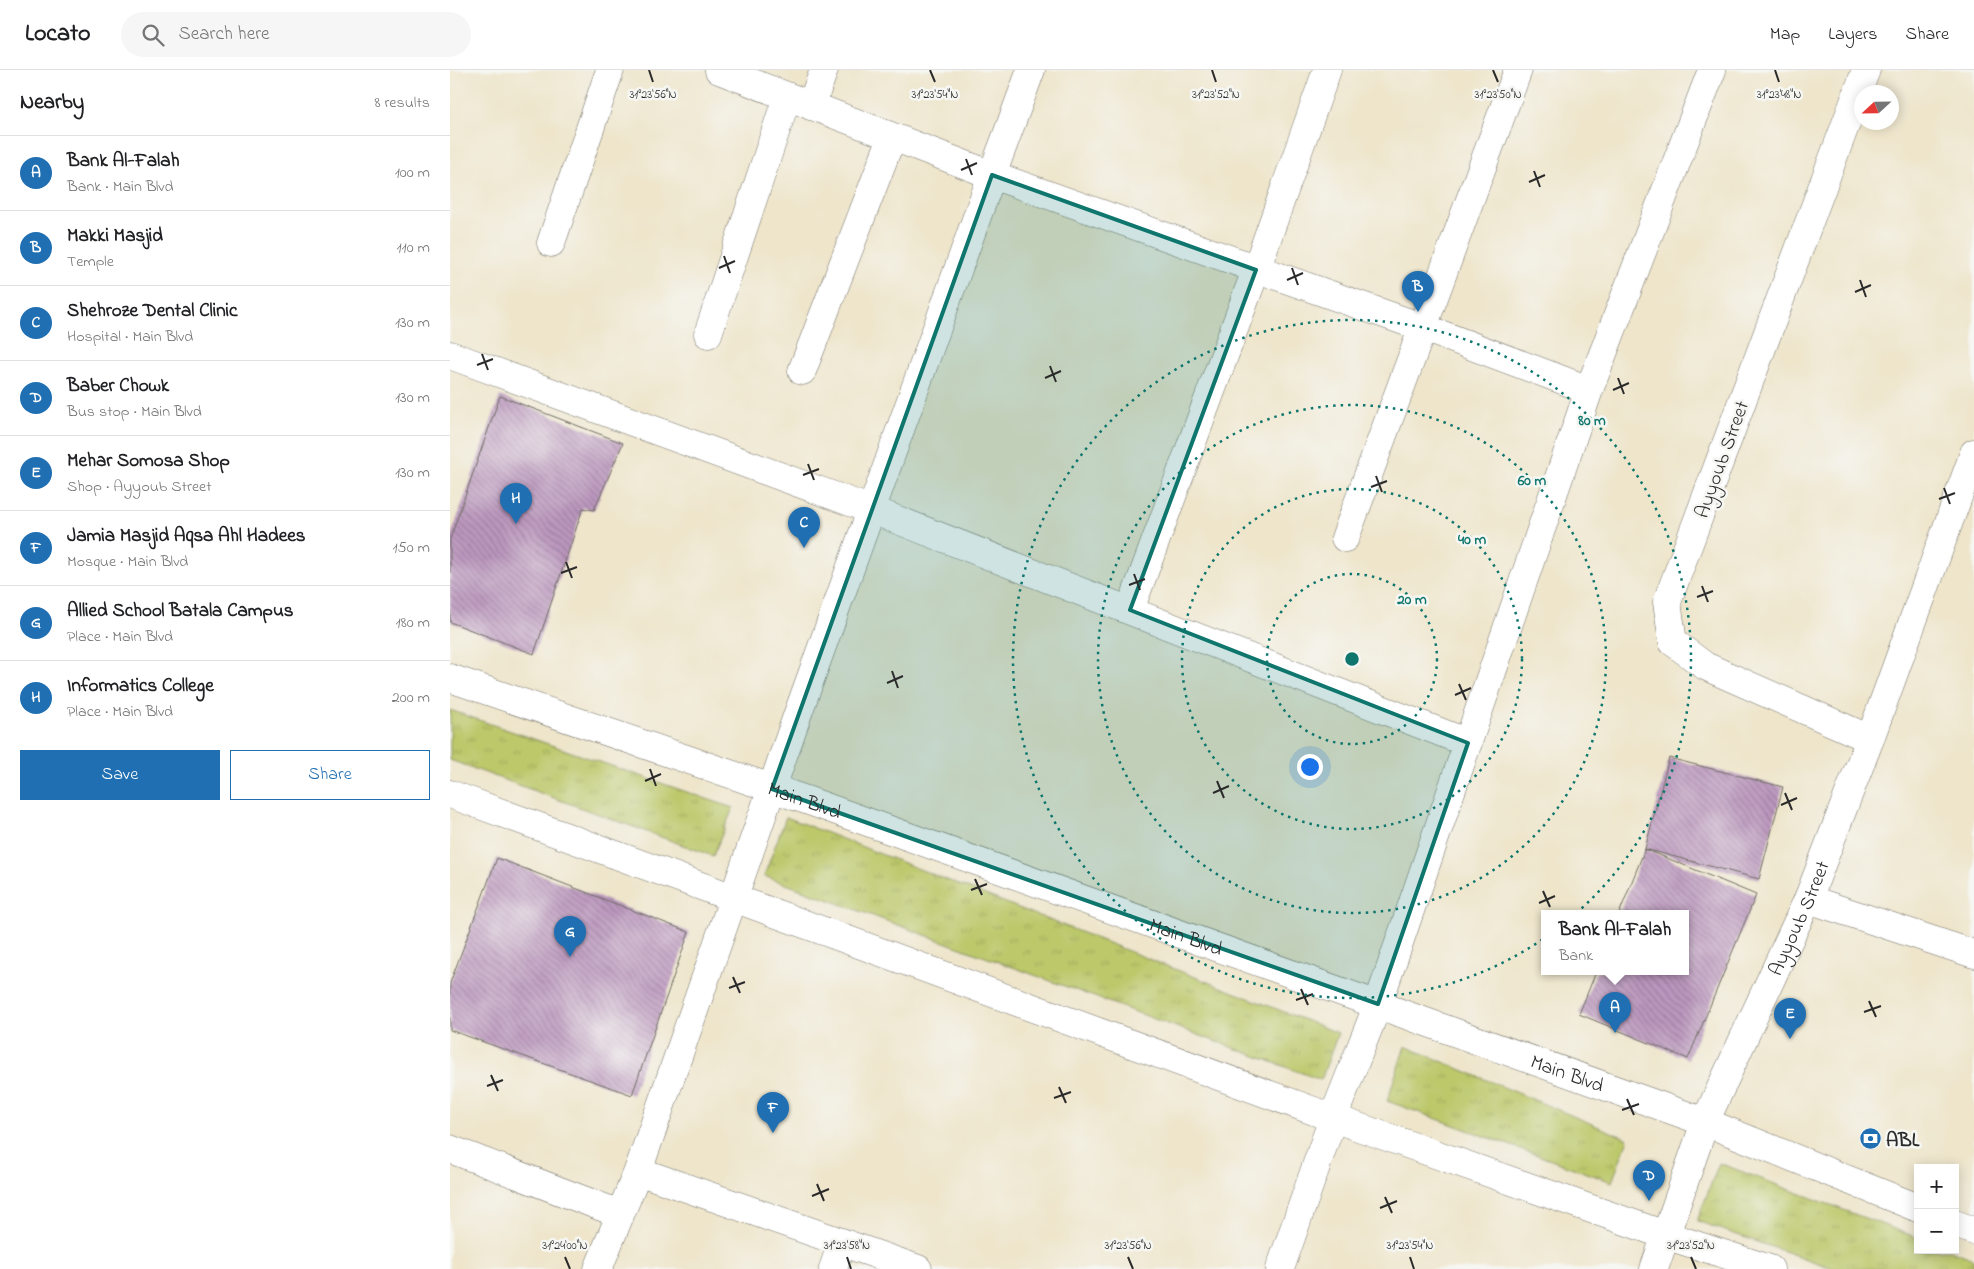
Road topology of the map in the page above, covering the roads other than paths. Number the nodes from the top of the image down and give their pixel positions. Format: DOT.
graph roads {
  1 [pos="610,70"];
  2 [pos="719,70"];
  3 [pos="824,70"];
  4 [pos="1031,70"];
  5 [pos="1326,70"];
  6 [pos="1518,70"];
  7 [pos="1712,70"];
  8 [pos="1866,70"];
  9 [pos="799,101"];
  10 [pos="892,137"];
  11 [pos="992,175"];
  12 [pos="551,243"];
  13 [pos="1256,270"];
  14 [pos="1424,328"];
  15 [pos="708,334"];
  16 [pos="450,355"];
  17 [pos="802,371"];
  18 [pos="1588,390"];
  19 [pos="1974,453"];
  20 [pos="872,510"];
  21 [pos="1344,538"];
  22 [pos="1130,610"];
  23 [pos="450,678"];
  24 [pos="1870,739"];
  25 [pos="1468,743"];
  26 [pos="772,789"];
  27 [pos="450,794"];
  28 [pos="733,898"];
  29 [pos="1808,898"];
  30 [pos="1974,954"];
  31 [pos="1378,1004"];
  32 [pos="1333,1118"];
  33 [pos="1705,1122"];
  34 [pos="450,1149"];
  35 [pos="638,1171"];
  36 [pos="1914,1206"];
  37 [pos="620,1214"];
  38 [pos="1959,1225"];
  39 [pos="1974,1231"];
  40 [pos="1665,1235"];
  41 [pos="842,1242"];
  42 [pos="598,1269"];
  43 [pos="833,1269"];
  44 [pos="918,1269"];
  45 [pos="1280,1269"];
  46 [pos="1654,1269"];
  47 [pos="1770,1269"];
  1 -- 12 [label="street"];
  2 -- 9 [label="street"];
  3 -- 9 [label="street"];
  4 -- 11 [label="street"];
  5 -- 13 [label="street"];
  6 -- 14 [label="street"];
  7 -- 18 [label="street"];
  8 -- 24 [label="street, Ayyoub Street"];
  9 -- 10 [label="street"];
  9 -- 15 [label="street"];
  10 -- 11 [label="street"];
  10 -- 17 [label="street"];
  11 -- 13 [label="street"];
  11 -- 20 [label="street"];
  13 -- 14 [label="street"];
  13 -- 22 [label="street"];
  14 -- 18 [label="street"];
  14 -- 21 [label="street"];
  16 -- 20 [label="street"];
  18 -- 25 [label="street"];
  19 -- 24 [label="street, Ayyoub Street"];
  20 -- 22 [label="street"];
  20 -- 26 [label="street"];
  22 -- 25 [label="street"];
  23 -- 26 [label="street, Main Blvd"];
  24 -- 29 [label="street, Ayyoub Street"];
  25 -- 31 [label="street"];
  26 -- 28 [label="street"];
  26 -- 31 [label="street, Main Blvd"];
  27 -- 28 [label="street"];
  28 -- 32 [label="street"];
  28 -- 35 [label="street"];
  29 -- 30 [label="street"];
  29 -- 33 [label="street, Ayyoub Street"];
  31 -- 32 [label="street"];
  31 -- 33 [label="street, Main Blvd"];
  32 -- 40 [label="street"];
  32 -- 45 [label="street"];
  33 -- 36 [label="street, Main Blvd"];
  33 -- 40 [label="street, Ayyoub Street"];
  34 -- 37 [label="street"];
  35 -- 37 [label="street"];
  35 -- 41 [label="street"];
  37 -- 42 [label="street"];
  38 -- 39 [label="street"];
  40 -- 46 [label="street, Ayyoub Street"];
  40 -- 47 [label="street"];
  41 -- 43 [label="street"];
  41 -- 44 [label="street"];
}
